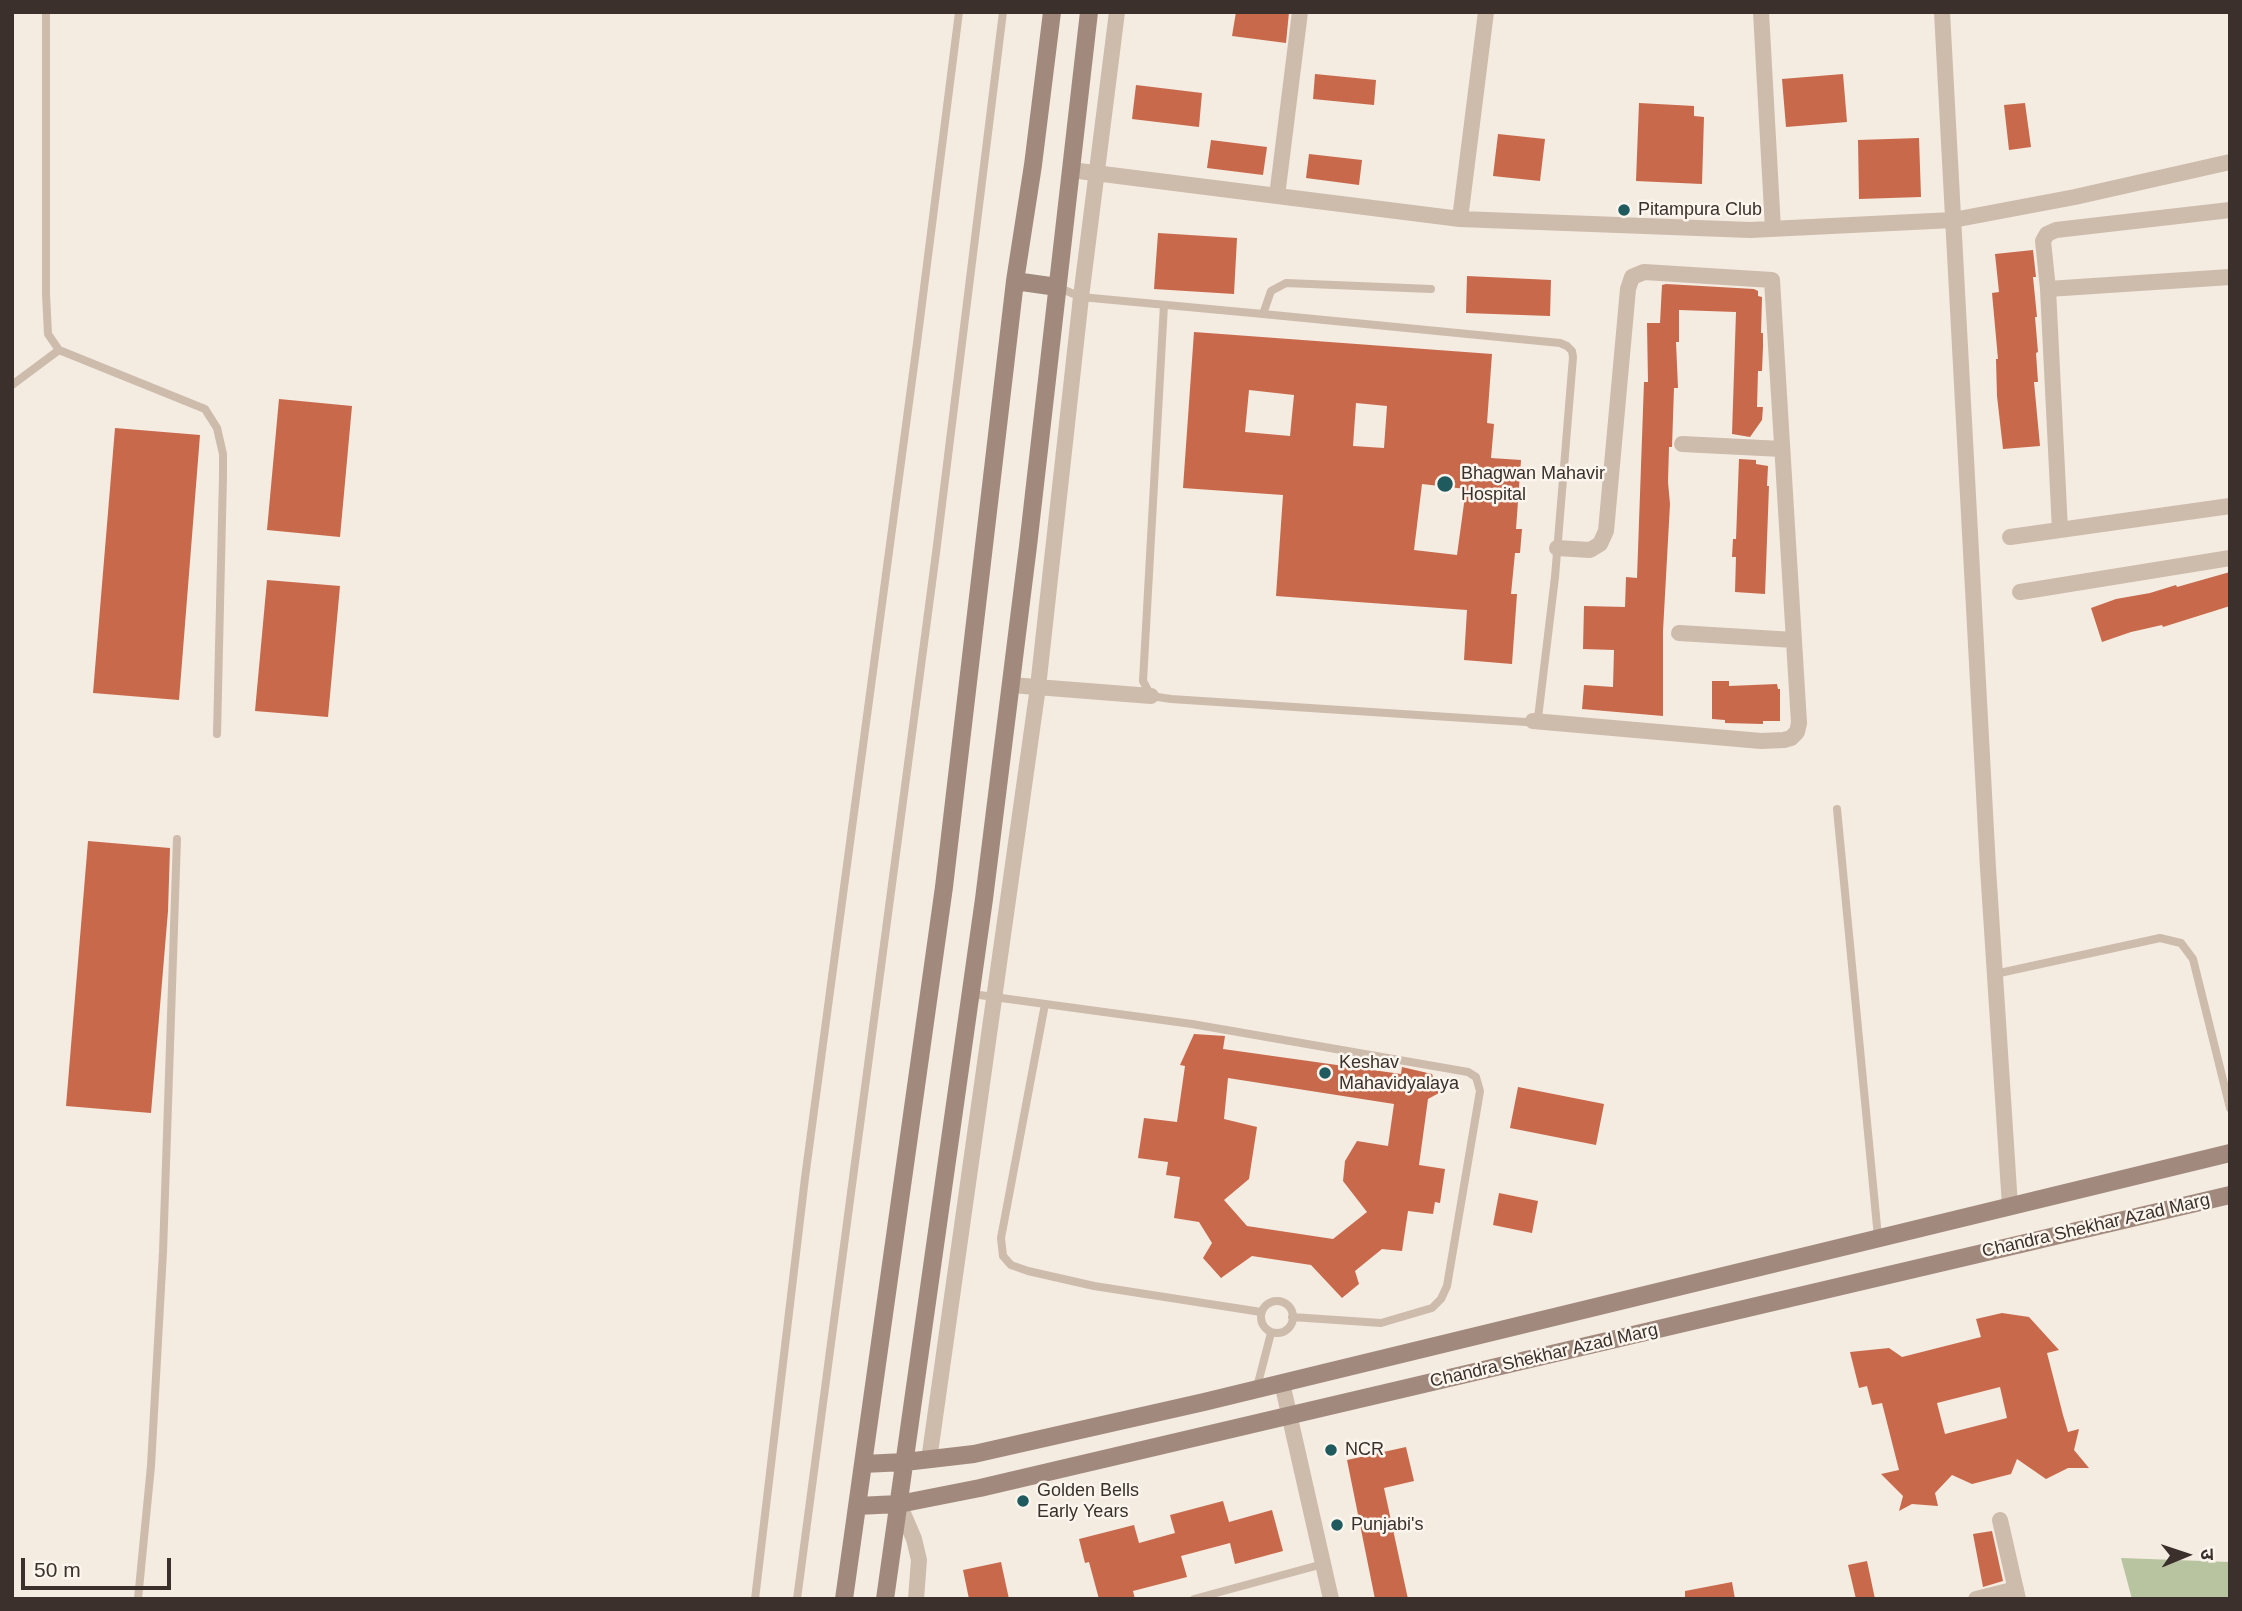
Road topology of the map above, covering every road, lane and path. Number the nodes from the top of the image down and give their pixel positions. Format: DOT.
graph roads {
  1 [pos="46,12"];
  2 [pos="959,12"];
  3 [pos="1003,12"];
  4 [pos="1052,12"];
  5 [pos="1089,12"];
  6 [pos="1117,12"];
  7 [pos="1300,12"];
  8 [pos="1486,12"];
  9 [pos="1761,12"];
  10 [pos="1942,12"];
  11 [pos="2230,162"];
  12 [pos="1071,170"];
  13 [pos="1096,173"];
  14 [pos="1277,196"];
  15 [pos="2045,202"];
  16 [pos="2230,210"];
  17 [pos="1460,219"];
  18 [pos="1953,220"];
  19 [pos="1773,229"];
  20 [pos="2047,234"];
  21 [pos="2230,277"];
  22 [pos="1015,281"];
  23 [pos="1057,287"];
  24 [pos="1431,289"];
  25 [pos="2048,289"];
  26 [pos="1081,297"];
  27 [pos="1164,305"];
  28 [pos="1263,314"];
  29 [pos="59,350"];
  30 [pos="12,385"];
  31 [pos="1682,444"];
  32 [pos="1782,449"];
  33 [pos="2230,506"];
  34 [pos="2060,530"];
  35 [pos="2010,537"];
  36 [pos="1557,548"];
  37 [pos="2230,558"];
  38 [pos="2020,592"];
  39 [pos="1679,634"];
  40 [pos="1794,640"];
  41 [pos="1011,685"];
  42 [pos="1038,687"];
  43 [pos="1151,696"];
  44 [pos="1533,721"];
  45 [pos="217,734"];
  46 [pos="1838,809"];
  47 [pos="177,839"];
  48 [pos="1995,974"];
  49 [pos="971,994"];
  50 [pos="993,997"];
  51 [pos="1045,1004"];
  52 [pos="2230,1108"];
  53 [pos="2230,1153"];
  54 [pos="2230,1195"];
  55 [pos="2010,1206"];
  56 [pos="1878,1237"];
  57 [pos="1261,1312"];
  58 [pos="1292,1317"];
  59 [pos="1271,1333"];
  60 [pos="1282,1383"];
  61 [pos="1257,1389"];
  62 [pos="1290,1416"];
  63 [pos="929,1460"];
  64 [pos="905,1462"];
  65 [pos="863,1464"];
  66 [pos="899,1504"];
  67 [pos="857,1506"];
  68 [pos="2000,1520"];
  69 [pos="1323,1564"];
  70 [pos="2017,1594"];
  71 [pos="138,1599"];
  72 [pos="755,1599"];
  73 [pos="797,1599"];
  74 [pos="844,1599"];
  75 [pos="885,1599"];
  76 [pos="916,1599"];
  77 [pos="1194,1599"];
  78 [pos="1331,1599"];
  79 [pos="1976,1599"];
  1 -- 29 [label="lane"];
  2 -- 72 [label="lane"];
  3 -- 73 [label="lane"];
  4 -- 22 [label="main road"];
  5 -- 12 [label="main road"];
  6 -- 13 [label="street"];
  7 -- 14 [label="street"];
  8 -- 17 [label="street"];
  9 -- 19 [label="street"];
  10 -- 18 [label="street"];
  11 -- 15 [label="street"];
  12 -- 13 [label="street"];
  12 -- 23 [label="main road"];
  13 -- 14 [label="street"];
  13 -- 26 [label="street"];
  14 -- 17 [label="street"];
  15 -- 18 [label="street"];
  15 -- 20 [label="street"];
  16 -- 20 [label="street"];
  17 -- 19 [label="street"];
  18 -- 19 [label="street"];
  18 -- 48 [label="street"];
  20 -- 25 [label="street"];
  21 -- 25 [label="street"];
  22 -- 23 [label="main road"];
  22 -- 65 [label="main road"];
  23 -- 26 [label="lane"];
  23 -- 41 [label="main road"];
  24 -- 28 [label="lane"];
  25 -- 34 [label="street"];
  26 -- 27 [label="lane"];
  26 -- 42 [label="street"];
  27 -- 28 [label="lane"];
  27 -- 43 [label="lane"];
  28 -- 36 [label="lane"];
  29 -- 30 [label="lane"];
  29 -- 45 [label="lane"];
  31 -- 32 [label="street"];
  32 -- 36 [label="street"];
  32 -- 40 [label="street"];
  33 -- 34 [label="street"];
  34 -- 35 [label="street"];
  36 -- 44 [label="lane"];
  37 -- 38 [label="street"];
  39 -- 40 [label="street"];
  40 -- 44 [label="street"];
  41 -- 42 [label="street"];
  41 -- 49 [label="main road"];
  42 -- 43 [label="street"];
  42 -- 50 [label="street"];
  43 -- 44 [label="lane"];
  46 -- 56 [label="lane"];
  47 -- 71 [label="lane"];
  48 -- 52 [label="lane"];
  48 -- 55 [label="street"];
  49 -- 50 [label="lane"];
  49 -- 64 [label="main road"];
  50 -- 51 [label="lane"];
  50 -- 63 [label="street"];
  51 -- 57 [label="lane"];
  51 -- 58 [label="lane"];
  53 -- 55 [label="main road, Chandra Shekhar Azad Marg"];
  54 -- 62 [label="main road, Chandra Shekhar Azad Marg"];
  55 -- 56 [label="main road, Chandra Shekhar Azad Marg"];
  56 -- 60 [label="main road, Chandra Shekhar Azad Marg"];
  57 -- 58 [label="lane"];
  57 -- 59 [label="lane"];
  58 -- 59 [label="lane"];
  59 -- 61 [label="lane"];
  60 -- 61 [label="main road, Chandra Shekhar Azad Marg"];
  60 -- 62 [label="street"];
  61 -- 63 [label="main road, Chandra Shekhar Azad Marg"];
  62 -- 66 [label="main road, Chandra Shekhar Azad Marg"];
  62 -- 69 [label="street"];
  63 -- 64 [label="main road, Chandra Shekhar Azad Marg"];
  64 -- 65 [label="main road, Chandra Shekhar Azad Marg"];
  64 -- 66 [label="main road"];
  65 -- 67 [label="main road"];
  66 -- 67 [label="main road, Chandra Shekhar Azad Marg"];
  66 -- 75 [label="main road"];
  66 -- 76 [label="street"];
  67 -- 74 [label="main road"];
  68 -- 70 [label="street"];
  69 -- 77 [label="lane"];
  69 -- 78 [label="street"];
  70 -- 79 [label="street"];
}
